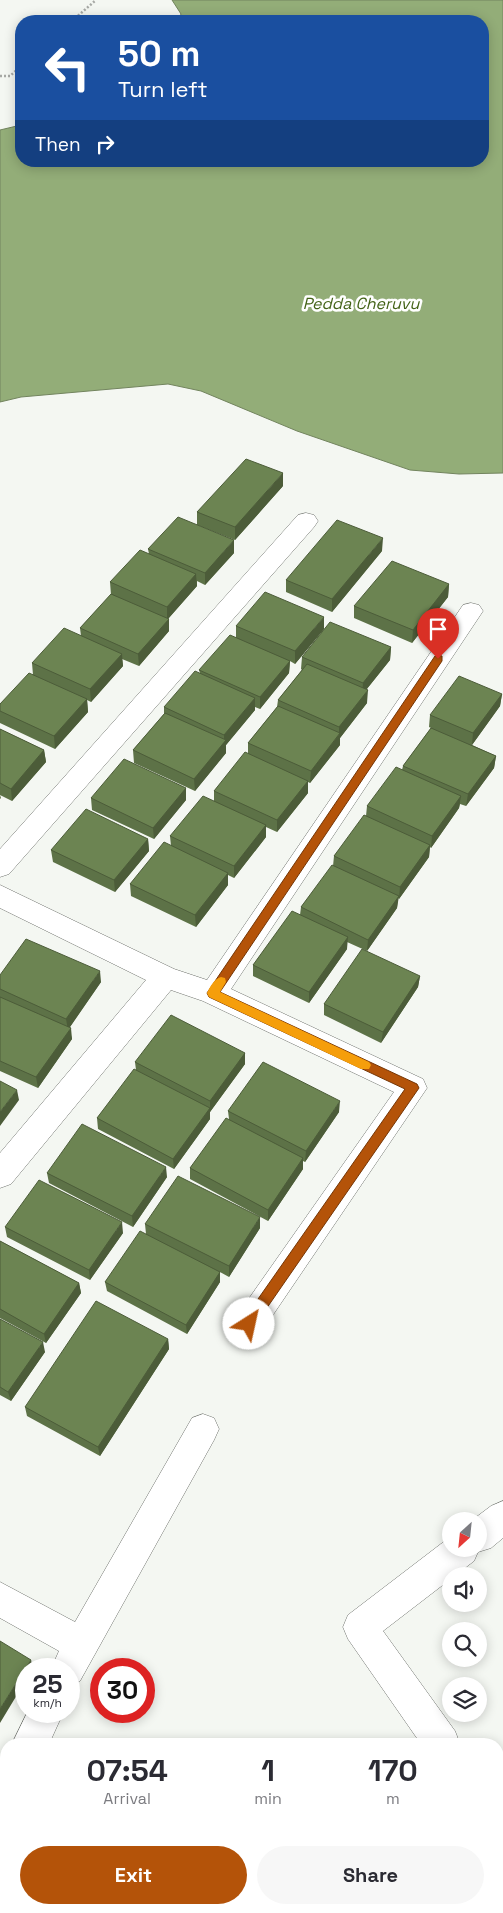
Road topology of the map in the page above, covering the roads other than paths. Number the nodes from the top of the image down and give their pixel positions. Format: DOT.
graph roads {
  1 [pos="306,521"];
  2 [pos="471,611"];
  3 [pos="0,867"];
  4 [pos="0,896"];
  5 [pos="165,977"];
  6 [pos="213,993"];
  7 [pos="0,1175"];
  8 [pos="249,1324"];
  9 [pos="203,1429"];
  10 [pos="503,1517"];
  11 [pos="488,1529"];
  12 [pos="450,1558"];
  13 [pos="0,1599"];
  14 [pos="74,1656"];
  15 [pos="40,1723"];
  16 [pos="33,1738"];
  17 [pos="438,1738"];
  1 -- 3 [label="street"];
  2 -- 6 [label="street"];
  4 -- 5 [label="street"];
  5 -- 6 [label="street"];
  5 -- 7 [label="street"];
  6 -- 8 [label="street"];
  9 -- 14 [label="street"];
  10 -- 11 [label="street"];
  12 -- 17 [label="street"];
  13 -- 14 [label="street"];
  15 -- 16 [label="street"];
}
